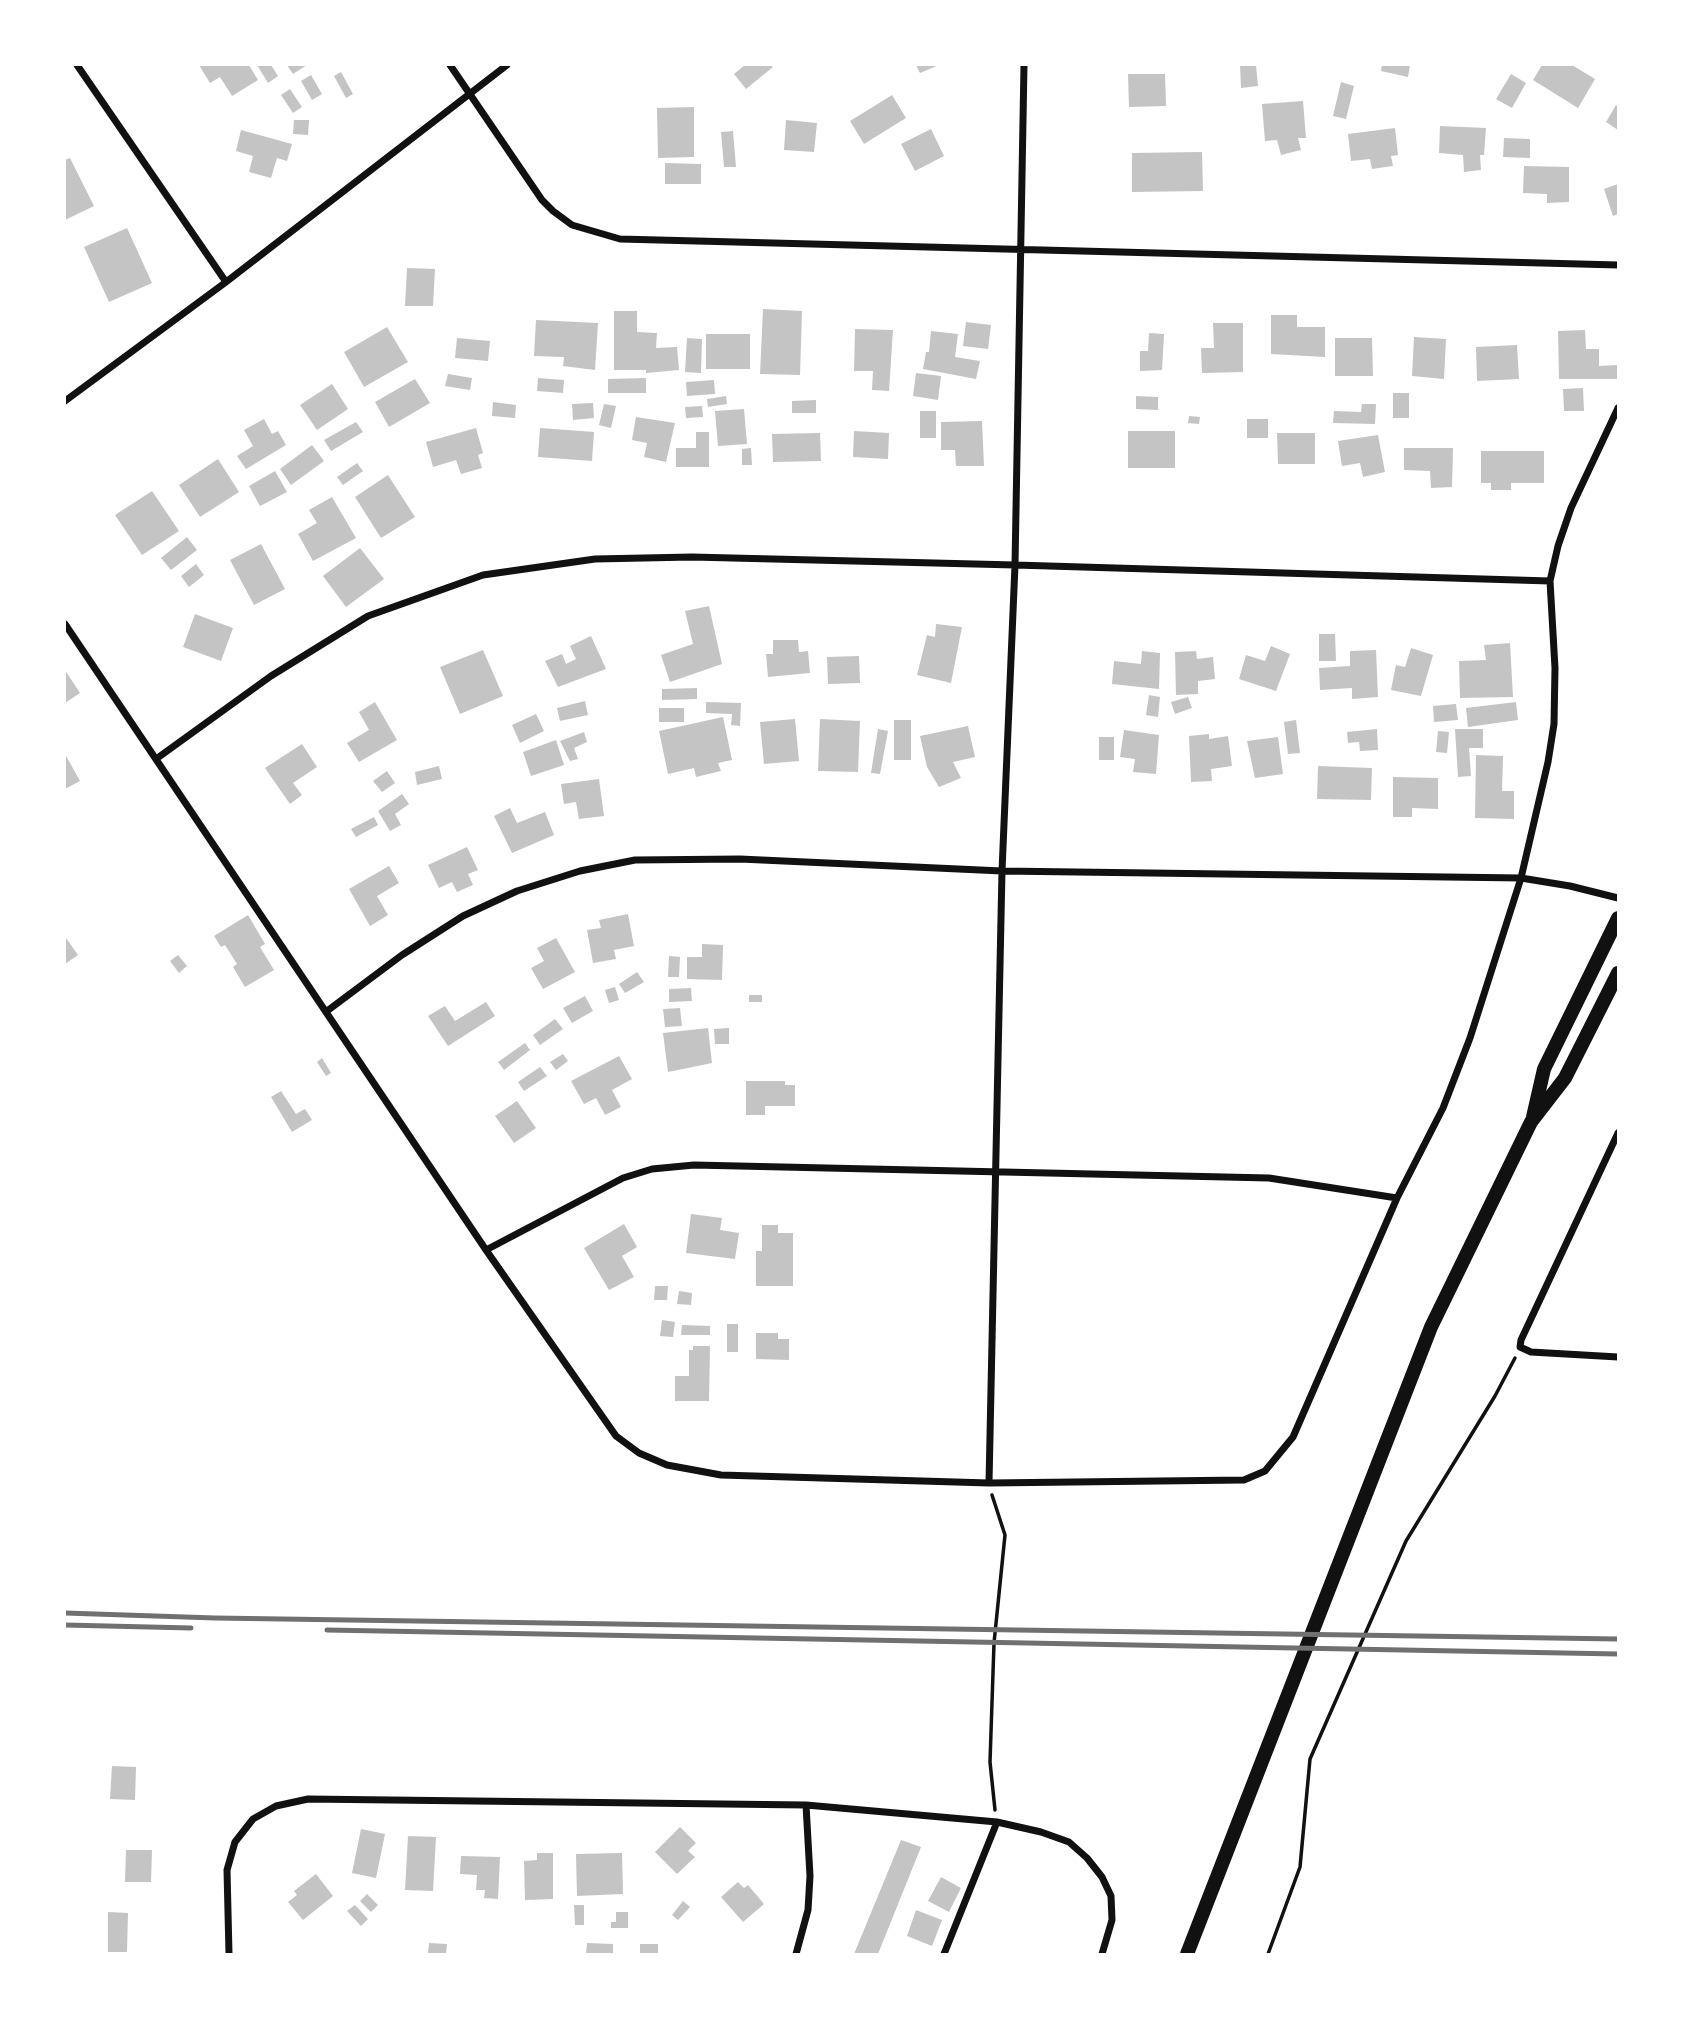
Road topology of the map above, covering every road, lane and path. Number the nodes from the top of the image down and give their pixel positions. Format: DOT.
graph roads {
  1 [pos="77,65"];
  2 [pos="450,65"];
  3 [pos="507,65"];
  4 [pos="1024,65"];
  5 [pos="468,93"];
  6 [pos="1023,250"];
  7 [pos="1618,265"];
  8 [pos="226,282"];
  9 [pos="65,401"];
  10 [pos="1618,408"];
  11 [pos="1015,565"];
  12 [pos="1550,581"];
  13 [pos="65,624"];
  14 [pos="156,759"];
  15 [pos="1002,871"];
  16 [pos="1521,878"];
  17 [pos="1618,898"];
  18 [pos="1618,918"];
  19 [pos="1618,973"];
  20 [pos="327,1011"];
  21 [pos="1531,1122"];
  22 [pos="1618,1133"];
  23 [pos="998,1174"];
  24 [pos="1397,1198"];
  25 [pos="486,1250"];
  26 [pos="1520,1348"];
  27 [pos="1618,1357"];
  28 [pos="989,1483"];
  29 [pos="806,1805"];
  30 [pos="997,1822"];
  31 [pos="229,1954"];
  32 [pos="796,1954"];
  33 [pos="944,1954"];
  34 [pos="1102,1954"];
  35 [pos="1187,1954"];
  36 [pos="1268,1954"];
  1 -- 8 [label="street"];
  2 -- 5 [label="street"];
  3 -- 5 [label="street"];
  4 -- 6 [label="street"];
  5 -- 6 [label="street"];
  5 -- 8 [label="street"];
  6 -- 7 [label="street"];
  6 -- 11 [label="street"];
  8 -- 9 [label="street"];
  10 -- 12 [label="street"];
  11 -- 12 [label="street"];
  11 -- 14 [label="street"];
  11 -- 15 [label="street"];
  12 -- 16 [label="street"];
  13 -- 14 [label="street"];
  14 -- 20 [label="street"];
  15 -- 16 [label="street"];
  15 -- 20 [label="street"];
  15 -- 23 [label="street"];
  16 -- 17 [label="street"];
  16 -- 24 [label="street"];
  18 -- 21 [label="main road"];
  19 -- 21 [label="main road"];
  20 -- 25 [label="street"];
  21 -- 35 [label="main road"];
  22 -- 26 [label="street"];
  23 -- 24 [label="street"];
  23 -- 25 [label="street"];
  23 -- 28 [label="street"];
  24 -- 28 [label="street"];
  25 -- 28 [label="street"];
  26 -- 27 [label="street"];
  26 -- 36 [label="path"];
  28 -- 30 [label="path"];
  29 -- 30 [label="street"];
  29 -- 31 [label="street"];
  29 -- 32 [label="street"];
  30 -- 33 [label="street"];
  30 -- 34 [label="street"];
}
